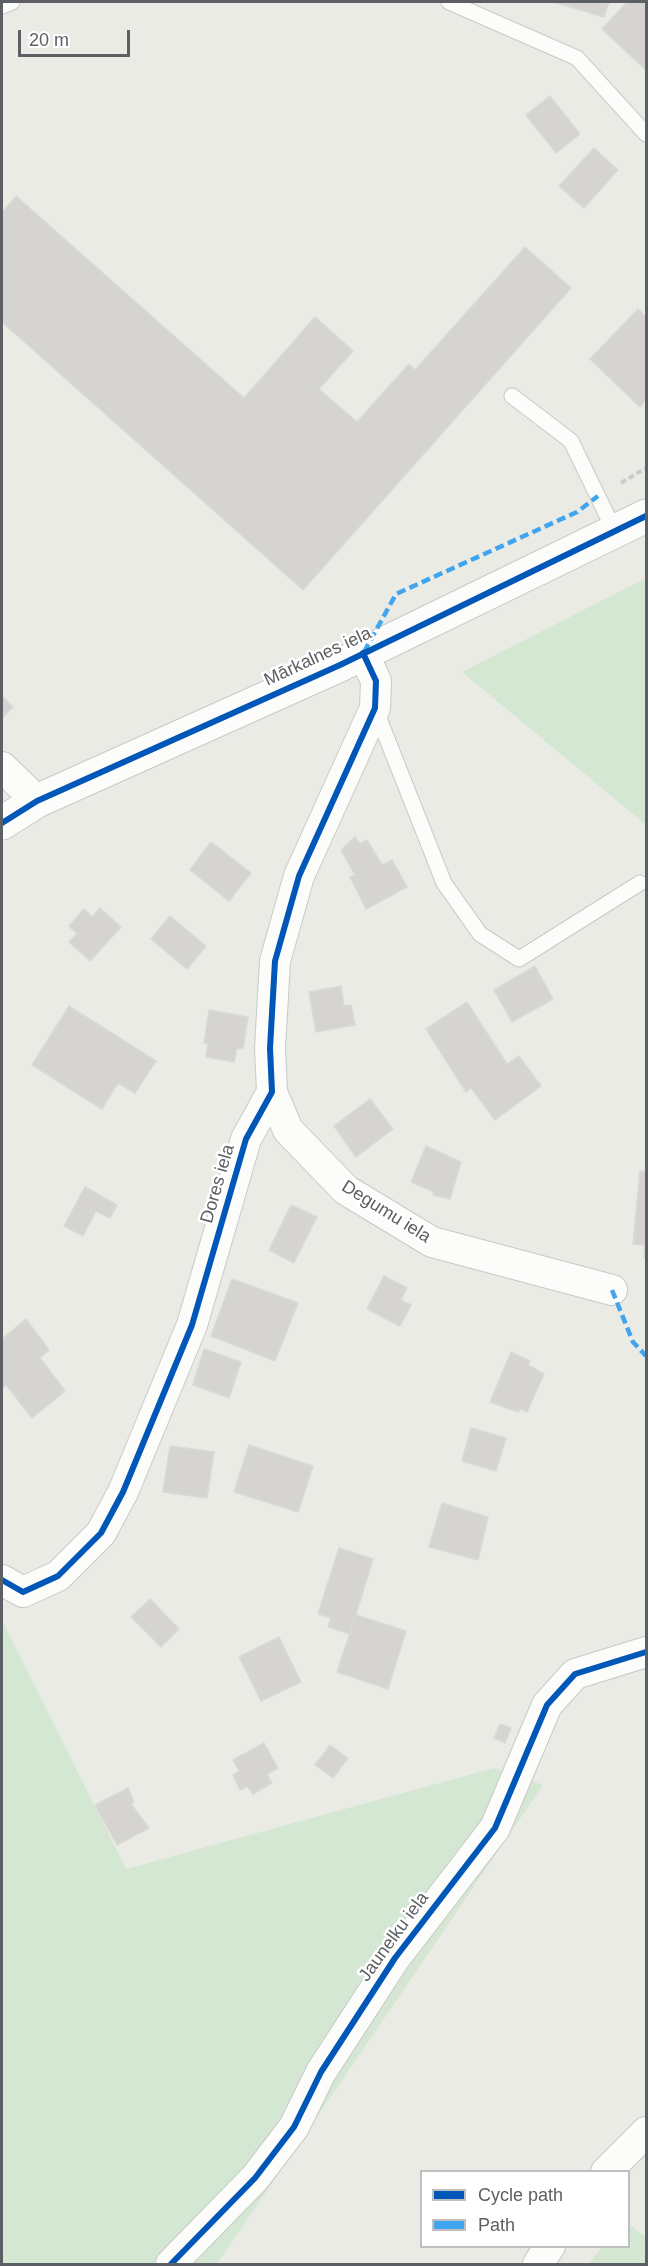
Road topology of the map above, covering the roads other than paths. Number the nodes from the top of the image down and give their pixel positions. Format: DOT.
graph roads {
  1 [pos="12,2"];
  2 [pos="449,2"];
  3 [pos="2,6"];
  4 [pos="646,134"];
  5 [pos="512,396"];
  6 [pos="646,516"];
  7 [pos="615,532"];
  8 [pos="363,653"];
  9 [pos="375,708"];
  10 [pos="2,767"];
  11 [pos="37,801"];
  12 [pos="2,823"];
  13 [pos="640,883"];
  14 [pos="272,1092"];
  15 [pos="612,1290"];
  16 [pos="2,1580"];
  17 [pos="646,1652"];
  18 [pos="646,2132"];
  19 [pos="608,2170"];
  20 [pos="171,2265"];
  1 -- 3 [label="lane"];
  2 -- 4 [label="lane"];
  5 -- 7 [label="lane"];
  6 -- 7 [label="street, Mārkalnes iela"];
  7 -- 8 [label="street, Mārkalnes iela"];
  8 -- 9 [label="street"];
  8 -- 11 [label="street, Mārkalnes iela"];
  9 -- 13 [label="lane"];
  9 -- 14 [label="street"];
  10 -- 11 [label="street"];
  11 -- 12 [label="street, Mārkalnes iela"];
  14 -- 15 [label="street, Degumu iela"];
  14 -- 16 [label="street, Dores iela"];
  17 -- 20 [label="street, Jaunelku iela"];
  18 -- 19 [label="street"];
}
